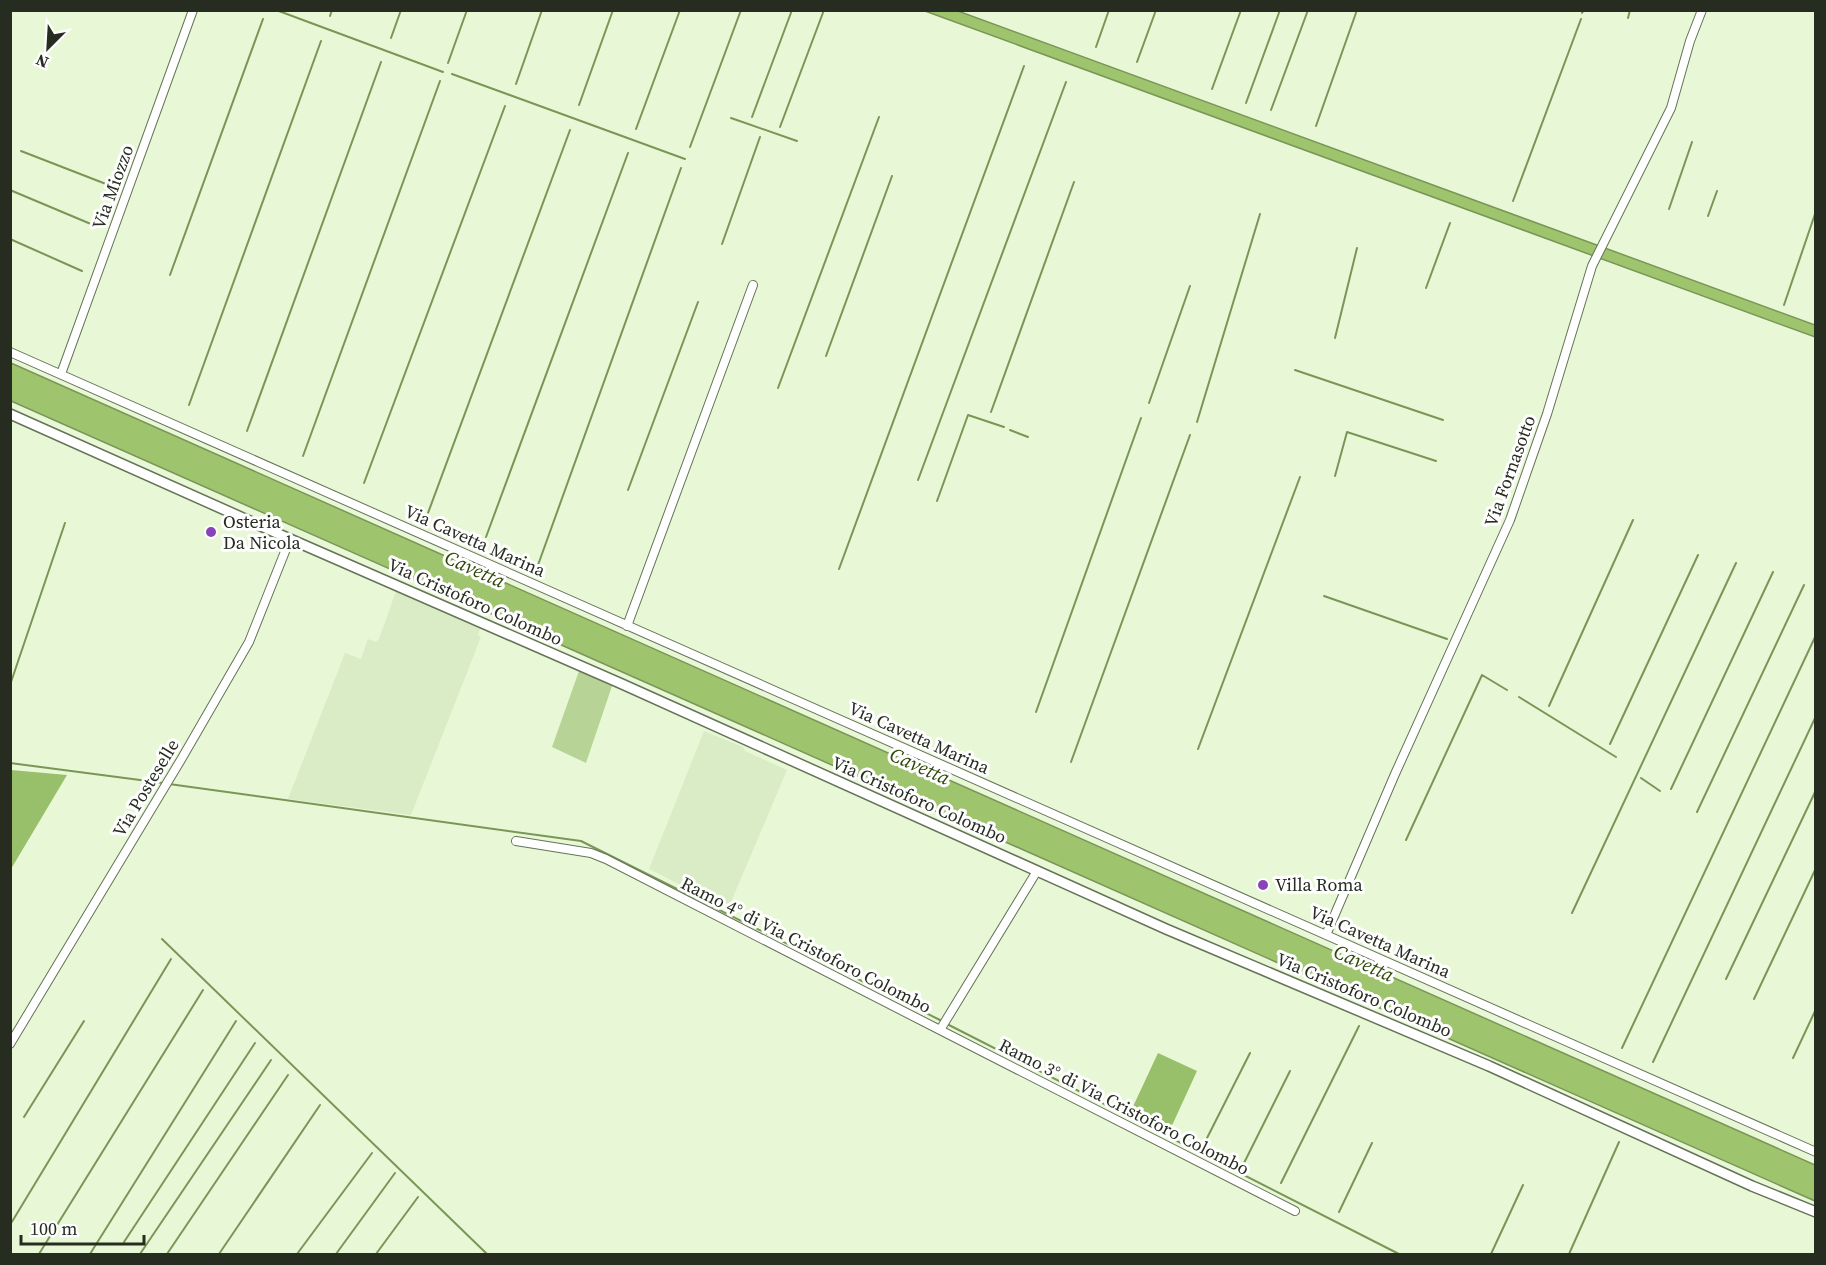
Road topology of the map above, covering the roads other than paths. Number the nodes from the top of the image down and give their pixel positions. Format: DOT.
graph roads {
  1 [pos="193,10"];
  2 [pos="1702,10"];
  3 [pos="753,285"];
  4 [pos="10,352"];
  5 [pos="61,374"];
  6 [pos="10,414"];
  7 [pos="290,539"];
  8 [pos="627,626"];
  9 [pos="516,841"];
  10 [pos="1037,871"];
  11 [pos="1326,935"];
  12 [pos="943,1025"];
  13 [pos="10,1044"];
  14 [pos="1815,1152"];
  15 [pos="1295,1211"];
  16 [pos="1815,1212"];
  1 -- 5 [label="street, Via Miozzo"];
  2 -- 11 [label="street, Via Fornasotto"];
  3 -- 8 [label="street"];
  4 -- 5 [label="street, Via Cavetta Marina"];
  5 -- 8 [label="street, Via Cavetta Marina"];
  6 -- 7 [label="street, Via Cristoforo Colombo"];
  7 -- 10 [label="street, Via Cristoforo Colombo"];
  7 -- 13 [label="street, Via Posteselle"];
  8 -- 11 [label="street, Via Cavetta Marina"];
  9 -- 12 [label="street, Ramo 4° di Via Cristoforo Colombo"];
  10 -- 12 [label="street, Ramo 4° di Via Cristoforo Colombo"];
  10 -- 16 [label="street, Via Cristoforo Colombo"];
  11 -- 14 [label="street, Via Cavetta Marina"];
  12 -- 15 [label="street, Ramo 3° di Via Cristoforo Colombo"];
}
